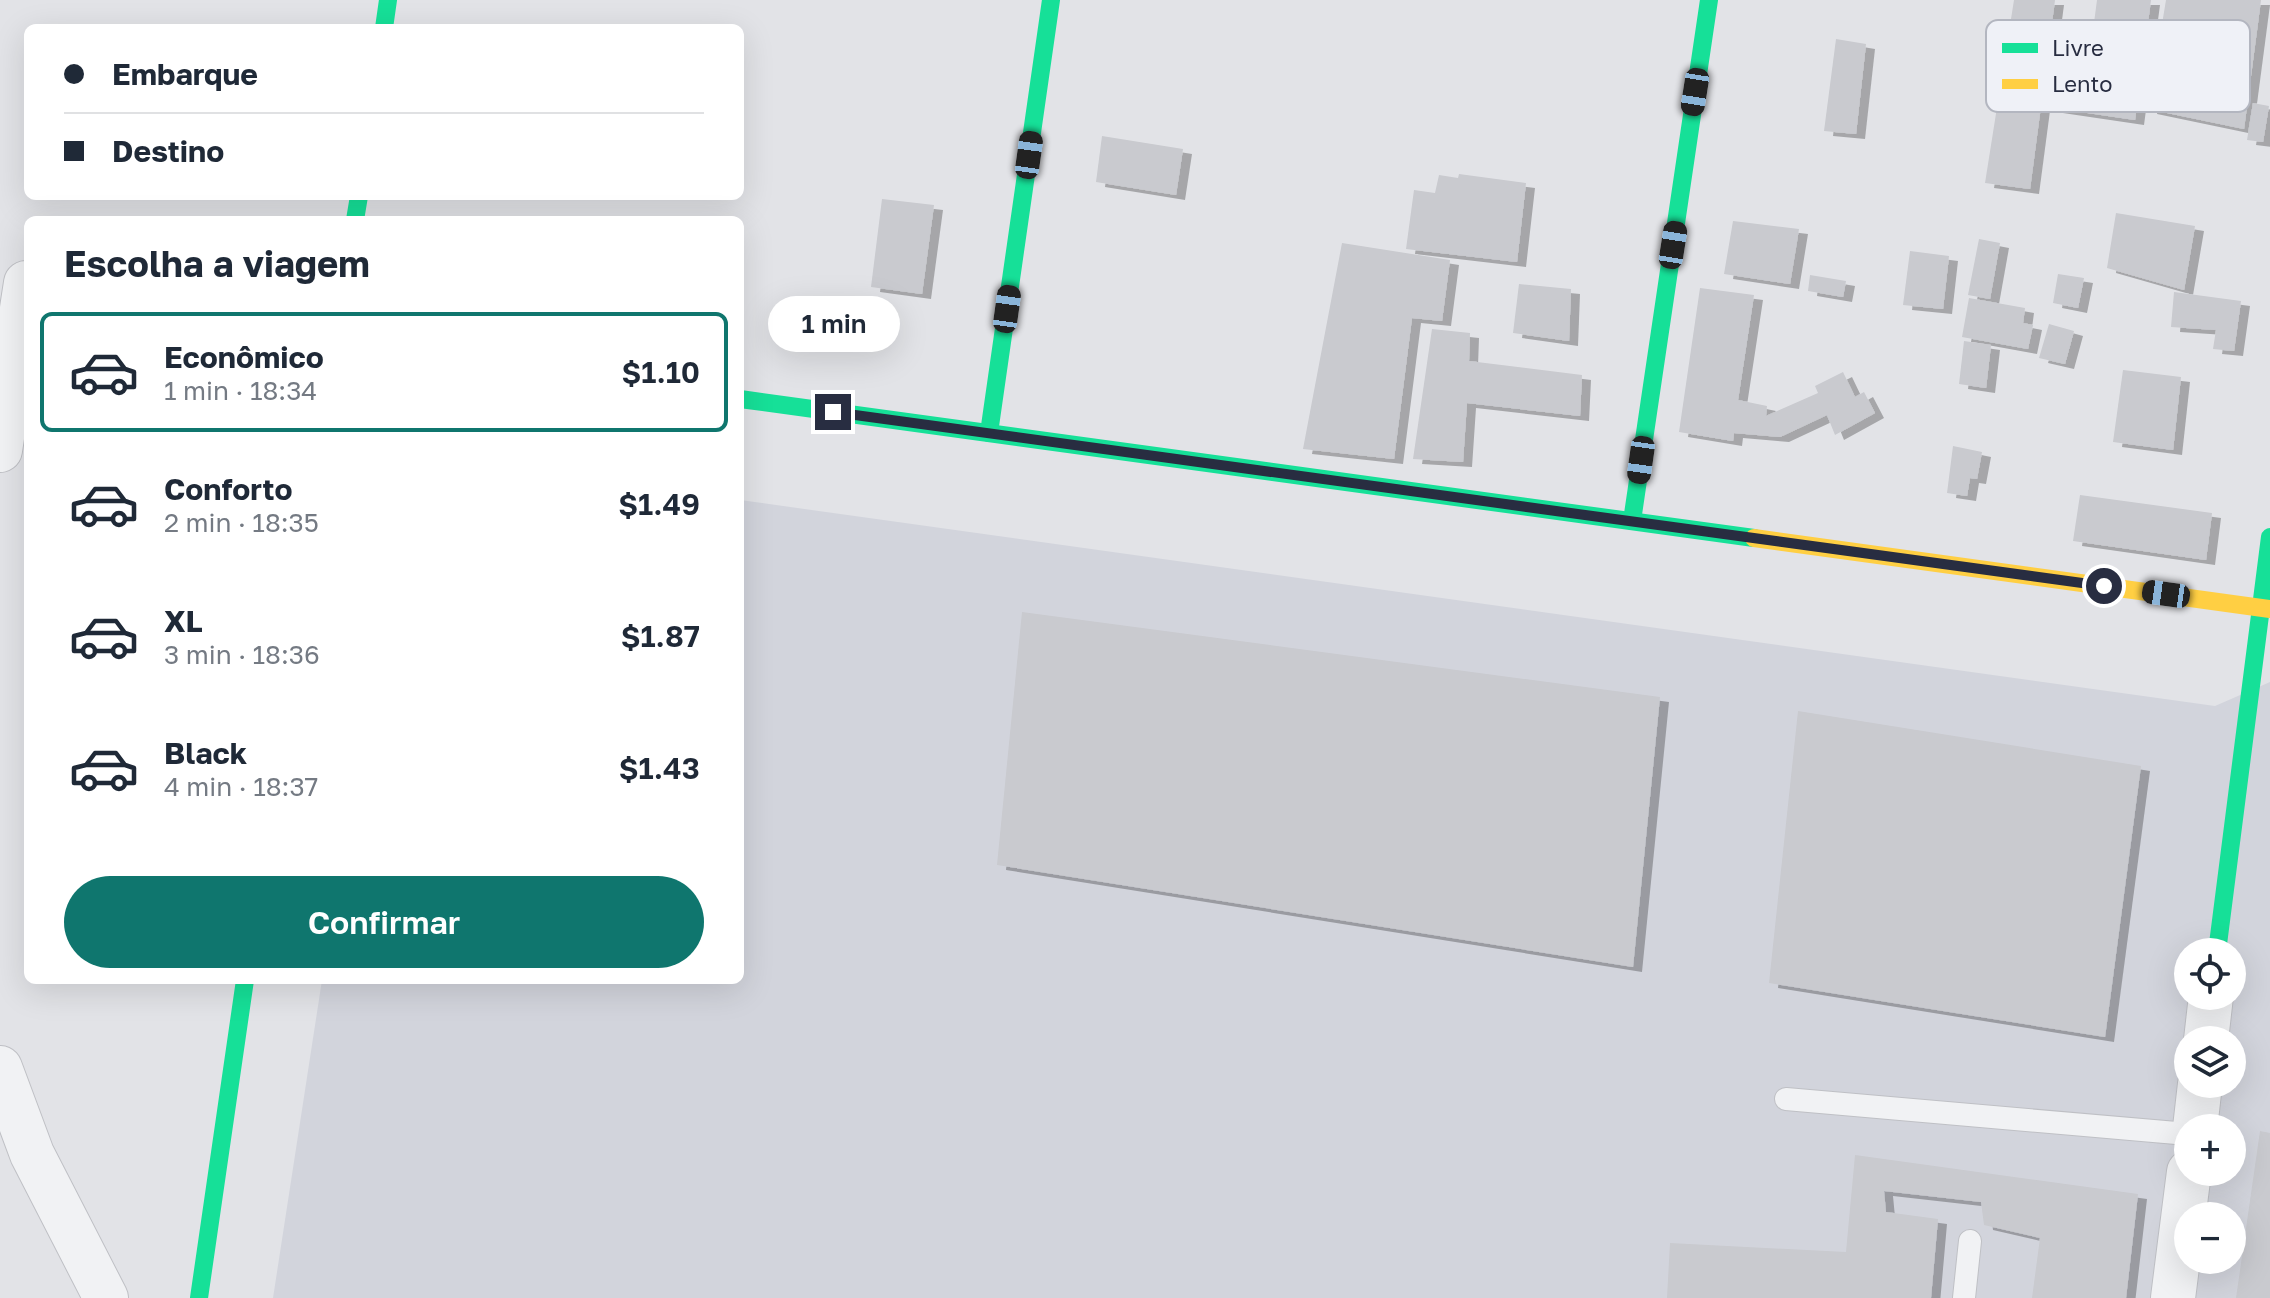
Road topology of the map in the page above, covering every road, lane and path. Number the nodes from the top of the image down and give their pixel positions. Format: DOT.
graph roads {
  1 [pos="388,0"];
  2 [pos="1051,0"];
  3 [pos="1709,0"];
  4 [pos="385,24"];
  5 [pos="18,281"];
  6 [pos="744,400"];
  7 [pos="989,433"];
  8 [pos="0,450"];
  9 [pos="1632,521"];
  10 [pos="2270,537"];
  11 [pos="2265,608"];
  12 [pos="2219,938"];
  13 [pos="244,984"];
  14 [pos="0,1068"];
  15 [pos="1786,1099"];
  16 [pos="2174,1133"];
  17 [pos="2187,1186"];
  18 [pos="1970,1241"];
  19 [pos="106,1298"];
  20 [pos="199,1298"];
  21 [pos="1964,1298"];
  22 [pos="2173,1298"];
  1 -- 4 [label="street"];
  2 -- 7 [label="street"];
  3 -- 9 [label="street"];
  5 -- 8 [label="street"];
  6 -- 7 [label="street"];
  7 -- 9 [label="street"];
  9 -- 11 [label="street"];
  10 -- 11 [label="street"];
  11 -- 12 [label="street"];
  13 -- 20 [label="street"];
  14 -- 19 [label="street"];
  15 -- 16 [label="lane"];
  17 -- 22 [label="street"];
  18 -- 21 [label="lane"];
}
